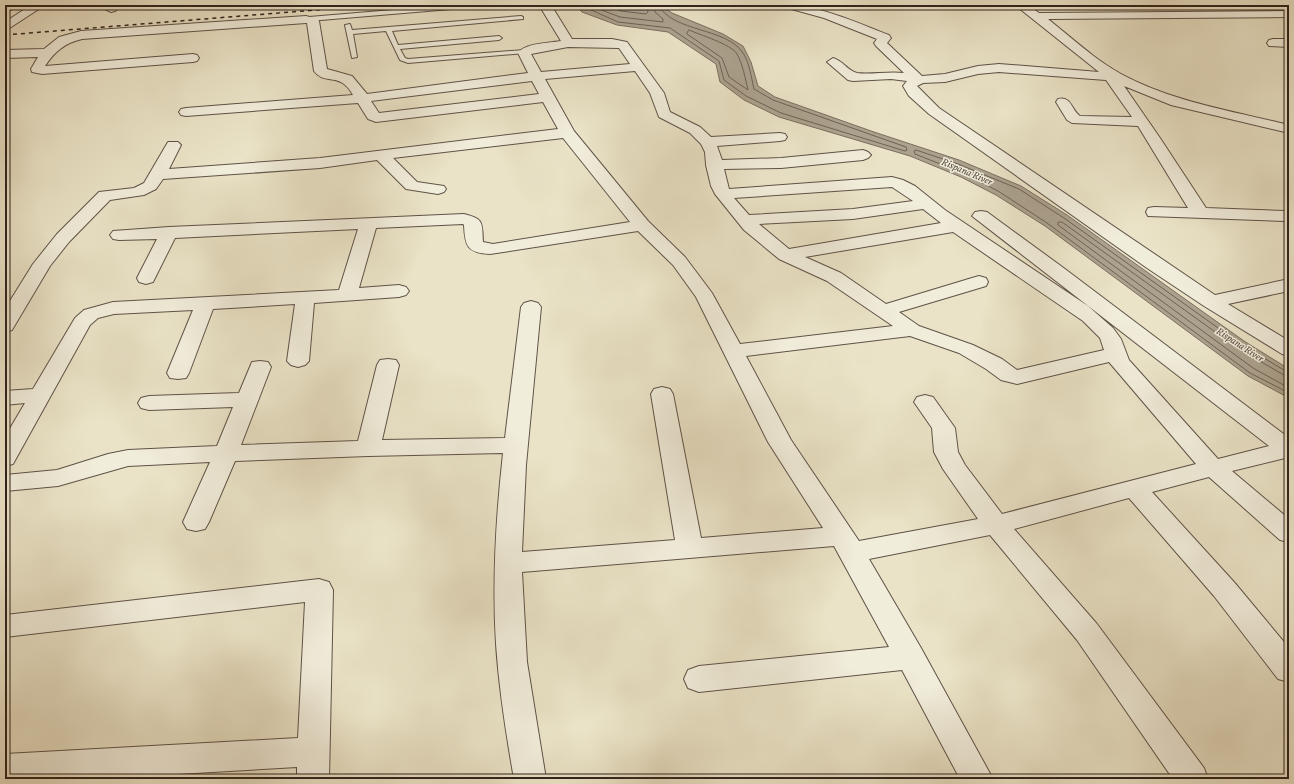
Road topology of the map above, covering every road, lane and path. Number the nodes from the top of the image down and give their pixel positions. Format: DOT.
graph roads {
  1 [pos="13,5"];
  2 [pos="39,5"];
  3 [pos="475,5"];
  4 [pos="545,5"];
  5 [pos="788,5"];
  6 [pos="1020,5"];
  7 [pos="1230,5"];
  8 [pos="5,10"];
  9 [pos="1244,14"];
  10 [pos="1289,14"];
  11 [pos="345,16"];
  12 [pos="1038,16"];
  13 [pos="521,18"];
  14 [pos="309,19"];
  15 [pos="5,27"];
  16 [pos="388,29"];
  17 [pos="493,29"];
  18 [pos="350,32"];
  19 [pos="568,43"];
  20 [pos="1273,43"];
  21 [pos="1289,43"];
  22 [pos="396,47"];
  23 [pos="515,52"];
  24 [pos="47,53"];
  25 [pos="5,54"];
  26 [pos="354,57"];
  27 [pos="193,58"];
  28 [pos="833,62"];
  29 [pos="638,67"];
  30 [pos="537,76"];
  31 [pos="1112,76"];
  32 [pos="918,80"];
  33 [pos="548,97"];
  34 [pos="364,98"];
  35 [pos="1063,102"];
  36 [pos="186,112"];
  37 [pos="1142,122"];
  38 [pos="1289,129"];
  39 [pos="567,134"];
  40 [pos="780,137"];
  41 [pos="707,142"];
  42 [pos="173,145"];
  43 [pos="863,155"];
  44 [pos="382,156"];
  45 [pos="714,165"];
  46 [pos="158,175"];
  47 [pos="438,188"];
  48 [pos="723,194"];
  49 [pos="926,204"];
  50 [pos="1154,212"];
  51 [pos="1201,214"];
  52 [pos="980,216"];
  53 [pos="1285,216"];
  54 [pos="745,220"];
  55 [pos="368,225"];
  56 [pos="642,225"];
  57 [pos="957,226"];
  58 [pos="169,232"];
  59 [pos="119,235"];
  60 [pos="786,255"];
  61 [pos="146,278"];
  62 [pos="979,282"];
  63 [pos="1289,285"];
  64 [pos="399,291"];
  65 [pos="347,295"];
  66 [pos="305,298"];
  67 [pos="1211,302"];
  68 [pos="205,303"];
  69 [pos="531,307"];
  70 [pos="883,311"];
  71 [pos="5,326"];
  72 [pos="912,330"];
  73 [pos="1289,350"];
  74 [pos="734,351"];
  75 [pos="1114,354"];
  76 [pos="298,361"];
  77 [pos="388,365"];
  78 [pos="260,367"];
  79 [pos="178,373"];
  80 [pos="662,394"];
  81 [pos="40,395"];
  82 [pos="5,398"];
  83 [pos="247,400"];
  84 [pos="925,402"];
  85 [pos="149,403"];
  86 [pos="516,445"];
  87 [pos="368,448"];
  88 [pos="1288,449"];
  89 [pos="226,454"];
  90 [pos="5,458"];
  91 [pos="1213,468"];
  92 [pos="5,484"];
  93 [pos="1134,488"];
  94 [pos="196,522"];
  95 [pos="996,525"];
  96 [pos="1289,533"];
  97 [pos="847,544"];
  98 [pos="690,548"];
  99 [pos="508,563"];
  100 [pos="5,626"];
  101 [pos="911,657"];
  102 [pos="1289,670"];
  103 [pos="699,679"];
  104 [pos="313,766"];
  105 [pos="5,768"];
  106 [pos="530,779"];
  107 [pos="977,779"];
  108 [pos="1192,779"];
  1 -- 8 [label="highway"];
  2 -- 15 [label="street"];
  3 -- 11 [label="lane"];
  4 -- 19 [label="street"];
  5 -- 32 [label="street"];
  6 -- 12 [label="street"];
  7 -- 9 [label="street"];
  9 -- 10 [label="street"];
  9 -- 12 [label="street"];
  11 -- 14 [label="lane"];
  11 -- 18 [label="lane"];
  12 -- 31 [label="street"];
  13 -- 17 [label="lane"];
  14 -- 24 [label="street"];
  14 -- 34 [label="street"];
  16 -- 17 [label="lane"];
  16 -- 18 [label="lane"];
  16 -- 22 [label="lane"];
  17 -- 22 [label="lane"];
  17 -- 23 [label="lane"];
  18 -- 26 [label="lane"];
  19 -- 23 [label="street"];
  19 -- 29 [label="street"];
  20 -- 21 [label="street"];
  22 -- 23 [label="lane"];
  23 -- 30 [label="street"];
  24 -- 25 [label="street"];
  24 -- 27 [label="street"];
  28 -- 32 [label="street"];
  29 -- 30 [label="street"];
  29 -- 41 [label="street"];
  30 -- 33 [label="street"];
  30 -- 34 [label="street"];
  31 -- 32 [label="street"];
  31 -- 37 [label="street"];
  31 -- 38 [label="street"];
  32 -- 67 [label="street"];
  33 -- 34 [label="street"];
  33 -- 39 [label="street"];
  34 -- 36 [label="street"];
  35 -- 37 [label="street"];
  37 -- 51 [label="street"];
  39 -- 44 [label="street"];
  39 -- 56 [label="street"];
  40 -- 41 [label="street"];
  41 -- 45 [label="street"];
  42 -- 46 [label="street"];
  43 -- 45 [label="street"];
  44 -- 46 [label="street"];
  44 -- 47 [label="street"];
  45 -- 48 [label="street"];
  46 -- 71 [label="street"];
  48 -- 49 [label="street"];
  48 -- 54 [label="street"];
  49 -- 54 [label="street"];
  49 -- 57 [label="street"];
  50 -- 51 [label="street"];
  51 -- 53 [label="street"];
  52 -- 88 [label="street"];
  54 -- 60 [label="street"];
  55 -- 56 [label="street"];
  55 -- 58 [label="street"];
  55 -- 65 [label="street"];
  56 -- 74 [label="street"];
  57 -- 60 [label="street"];
  57 -- 75 [label="street"];
  58 -- 59 [label="street"];
  58 -- 61 [label="street"];
  60 -- 70 [label="street"];
  62 -- 70 [label="street"];
  63 -- 67 [label="street"];
  64 -- 65 [label="street"];
  65 -- 66 [label="street"];
  66 -- 68 [label="street"];
  66 -- 76 [label="street"];
  67 -- 73 [label="street"];
  68 -- 79 [label="street"];
  68 -- 81 [label="street"];
  69 -- 86 [label="street"];
  70 -- 72 [label="street"];
  72 -- 74 [label="street"];
  72 -- 75 [label="street"];
  74 -- 97 [label="street"];
  75 -- 91 [label="street"];
  77 -- 87 [label="street"];
  78 -- 83 [label="street"];
  80 -- 98 [label="street"];
  81 -- 82 [label="street"];
  81 -- 90 [label="street"];
  83 -- 85 [label="street"];
  83 -- 89 [label="street"];
  84 -- 95 [label="street"];
  86 -- 87 [label="street"];
  86 -- 99 [label="street"];
  87 -- 89 [label="street"];
  88 -- 91 [label="street"];
  89 -- 92 [label="street"];
  89 -- 94 [label="street"];
  91 -- 93 [label="street"];
  91 -- 96 [label="street"];
  93 -- 95 [label="street"];
  93 -- 102 [label="street"];
  95 -- 97 [label="street"];
  95 -- 108 [label="street"];
  97 -- 98 [label="street"];
  97 -- 101 [label="street"];
  98 -- 99 [label="street"];
  99 -- 106 [label="street"];
  100 -- 104 [label="street"];
  101 -- 103 [label="street"];
  101 -- 107 [label="street"];
  104 -- 105 [label="street"];
}
